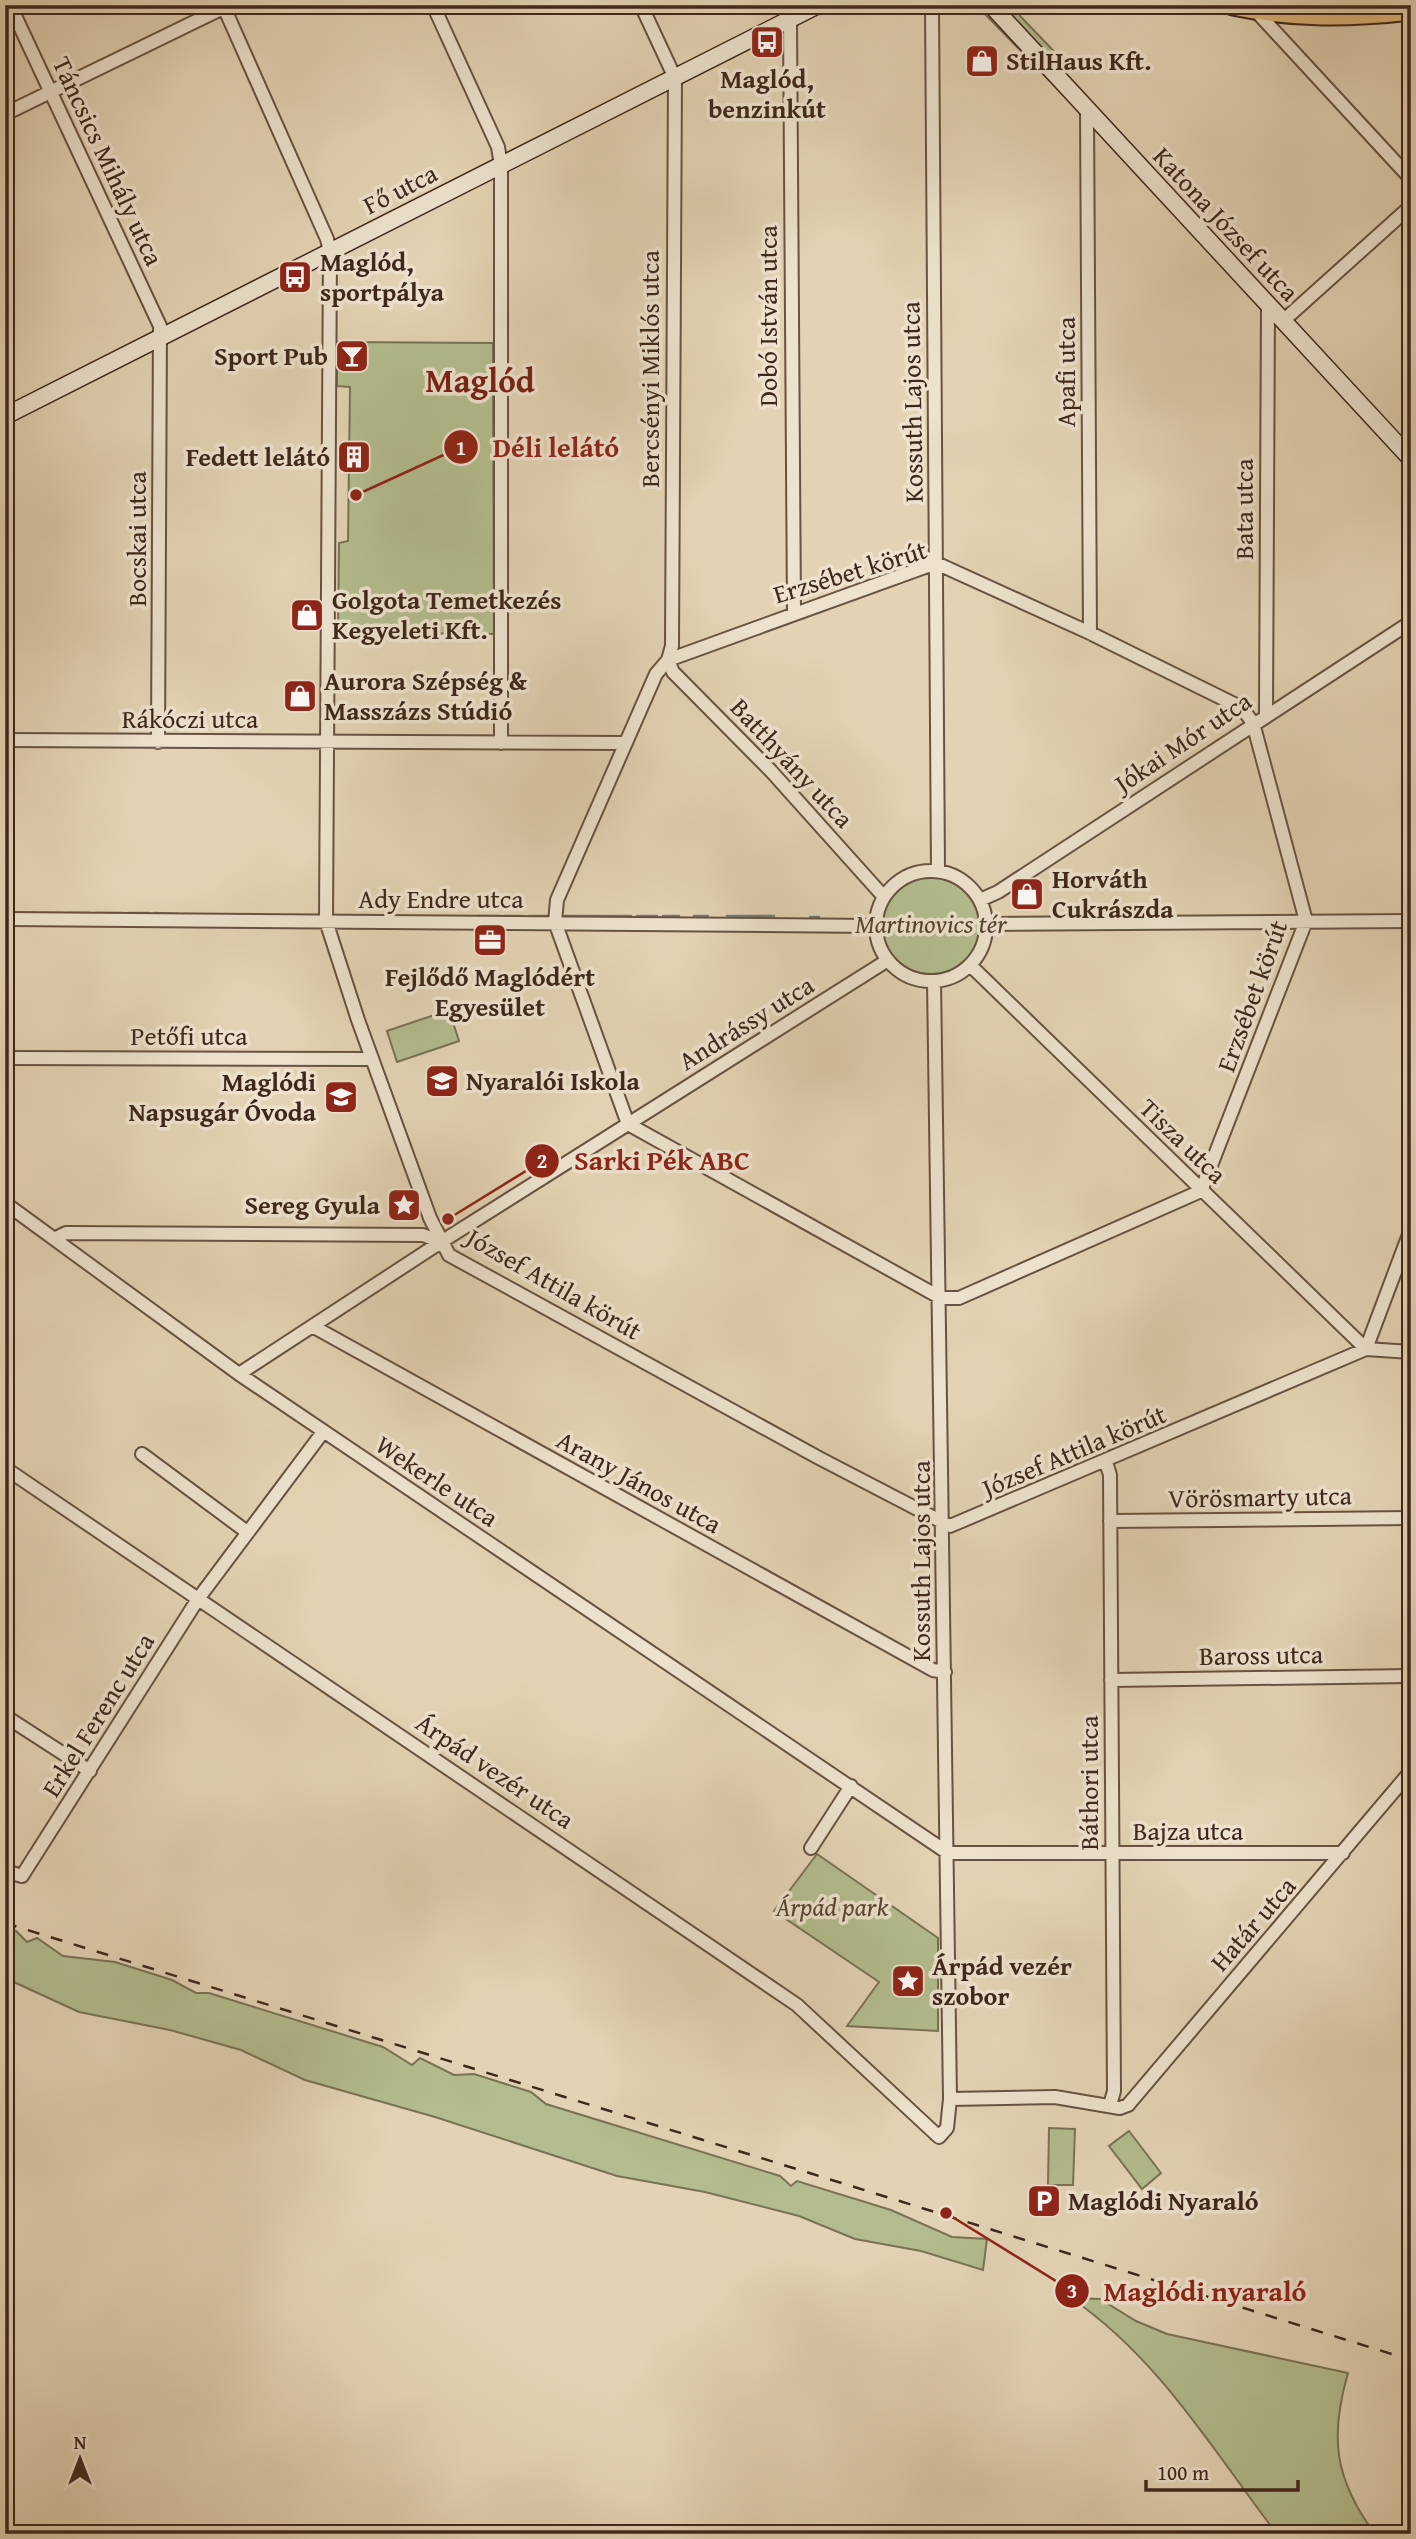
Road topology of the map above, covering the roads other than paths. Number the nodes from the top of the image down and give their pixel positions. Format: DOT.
graph roads {
  1 [pos="10,5"];
  2 [pos="433,5"];
  3 [pos="641,5"];
  4 [pos="818,5"];
  5 [pos="991,5"];
  6 [pos="999,5"];
  7 [pos="1233,5"];
  8 [pos="225,6"];
  9 [pos="933,9"];
  10 [pos="1255,10"];
  11 [pos="1411,10"];
  12 [pos="790,19"];
  13 [pos="1006,21"];
  14 [pos="675,78"];
  15 [pos="50,93"];
  16 [pos="1087,110"];
  17 [pos="5,114"];
  18 [pos="501,165"];
  19 [pos="1411,179"];
  20 [pos="1411,206"];
  21 [pos="330,252"];
  22 [pos="1268,305"];
  23 [pos="1283,321"];
  24 [pos="162,337"];
  25 [pos="5,416"];
  26 [pos="1411,459"];
  27 [pos="936,563"];
  28 [pos="794,612"];
  29 [pos="1411,622"];
  30 [pos="1090,633"];
  31 [pos="668,660"];
  32 [pos="1266,714"];
  33 [pos="1253,723"];
  34 [pos="5,740"];
  35 [pos="158,742"];
  36 [pos="328,743"];
  37 [pos="501,743"];
  38 [pos="626,743"];
  39 [pos="938,871"];
  40 [pos="884,897"];
  41 [pos="980,900"];
  42 [pos="5,919"];
  43 [pos="326,921"];
  44 [pos="1306,921"];
  45 [pos="1411,921"];
  46 [pos="555,922"];
  47 [pos="986,924"];
  48 [pos="876,926"];
  49 [pos="888,960"];
  50 [pos="970,965"];
  51 [pos="934,981"];
  52 [pos="5,1058"];
  53 [pos="372,1059"];
  54 [pos="628,1124"];
  55 [pos="1201,1191"];
  56 [pos="5,1203"];
  57 [pos="1411,1229"];
  58 [pos="54,1239"];
  59 [pos="441,1242"];
  60 [pos="941,1298"];
  61 [pos="314,1327"];
  62 [pos="1366,1349"];
  63 [pos="1411,1352"];
  64 [pos="239,1374"];
  65 [pos="323,1432"];
  66 [pos="142,1454"];
  67 [pos="1106,1462"];
  68 [pos="5,1468"];
  69 [pos="1411,1518"];
  70 [pos="1110,1521"];
  71 [pos="944,1525"];
  72 [pos="247,1532"];
  73 [pos="198,1600"];
  74 [pos="944,1672"];
  75 [pos="1411,1676"];
  76 [pos="1111,1680"];
  77 [pos="5,1716"];
  78 [pos="90,1771"];
  79 [pos="1411,1771"];
  80 [pos="851,1786"];
  81 [pos="811,1847"];
  82 [pos="948,1853"];
  83 [pos="1343,1853"];
  84 [pos="1112,1854"];
  85 [pos="5,1871"];
  86 [pos="950,2099"];
  87 [pos="1110,2105"];
  88 [pos="939,2137"];
  1 -- 15 [label="street, Táncsics Mihály utca"];
  2 -- 18 [label="street"];
  3 -- 14 [label="street"];
  4 -- 12 [label="main road, Fő utca"];
  5 -- 13 [label="main road, Katona József utca"];
  6 -- 13 [label="main road, Katona József utca"];
  7 -- 10 [label="main road"];
  8 -- 15 [label="street"];
  8 -- 21 [label="street"];
  9 -- 27 [label="street, Kossuth Lajos utca"];
  10 -- 11 [label="main road"];
  10 -- 19 [label="street"];
  12 -- 14 [label="main road, Fő utca"];
  12 -- 28 [label="street, Dobó István utca"];
  13 -- 16 [label="main road, Katona József utca"];
  14 -- 18 [label="main road, Fő utca"];
  14 -- 31 [label="street, Bercsényi Miklós utca"];
  15 -- 17 [label="street"];
  15 -- 24 [label="street, Táncsics Mihály utca"];
  16 -- 22 [label="main road, Katona József utca"];
  16 -- 30 [label="street, Apafi utca"];
  18 -- 21 [label="main road, Fő utca"];
  18 -- 37 [label="street"];
  20 -- 23 [label="street"];
  21 -- 24 [label="main road, Fő utca"];
  21 -- 36 [label="street, József Attila körút"];
  22 -- 23 [label="main road, Katona József utca"];
  22 -- 32 [label="street, Bata utca"];
  23 -- 26 [label="main road, Katona József utca"];
  24 -- 25 [label="main road, Fő utca"];
  24 -- 35 [label="street, Bocskai utca"];
  27 -- 28 [label="street, Erzsébet körút"];
  27 -- 30 [label="street, Erzsébet körút"];
  27 -- 39 [label="street, Kossuth Lajos utca"];
  28 -- 31 [label="street, Erzsébet körút"];
  29 -- 32 [label="street, Jókai Mór utca"];
  30 -- 33 [label="street, Erzsébet körút"];
  31 -- 38 [label="street"];
  31 -- 40 [label="street, Batthyány utca"];
  32 -- 33 [label="street, Jókai Mór utca"];
  33 -- 41 [label="street, Jókai Mór utca"];
  33 -- 44 [label="street, Erzsébet körút"];
  34 -- 35 [label="street, Rákóczi utca"];
  35 -- 36 [label="street, Rákóczi utca"];
  36 -- 37 [label="street, Rákóczi utca"];
  36 -- 43 [label="street, József Attila körút"];
  37 -- 38 [label="street, Rákóczi utca"];
  38 -- 46 [label="street"];
  39 -- 40 [label="street"];
  39 -- 41 [label="street"];
  40 -- 48 [label="street"];
  41 -- 47 [label="street"];
  42 -- 43 [label="street, Ady Endre utca"];
  43 -- 46 [label="street, Ady Endre utca"];
  43 -- 53 [label="street, József Attila körút"];
  44 -- 45 [label="street"];
  44 -- 47 [label="street"];
  44 -- 55 [label="street, Erzsébet körút"];
  46 -- 48 [label="street, Ady Endre utca"];
  46 -- 54 [label="street"];
  47 -- 50 [label="street"];
  48 -- 49 [label="street"];
  49 -- 51 [label="street"];
  49 -- 54 [label="street, Andrássy utca"];
  50 -- 51 [label="street"];
  50 -- 55 [label="street, Tisza utca"];
  51 -- 60 [label="street, Kossuth Lajos utca"];
  52 -- 53 [label="street, Petőfi utca"];
  53 -- 59 [label="street, József Attila körút"];
  54 -- 59 [label="street, Andrássy utca"];
  54 -- 60 [label="street"];
  55 -- 60 [label="street"];
  55 -- 62 [label="street, Tisza utca"];
  56 -- 58 [label="street, Wekerle utca"];
  57 -- 62 [label="street"];
  58 -- 59 [label="street"];
  58 -- 64 [label="street, Wekerle utca"];
  59 -- 61 [label="street, Andrássy utca"];
  59 -- 71 [label="street, József Attila körút"];
  60 -- 71 [label="street, Kossuth Lajos utca"];
  61 -- 64 [label="street, Andrássy utca"];
  61 -- 74 [label="street, Arany János utca"];
  62 -- 63 [label="street"];
  62 -- 67 [label="street, József Attila körút"];
  64 -- 65 [label="street, Wekerle utca"];
  65 -- 72 [label="street, Erkel Ferenc utca"];
  65 -- 80 [label="street, Wekerle utca"];
  66 -- 72 [label="street"];
  67 -- 70 [label="street, Báthori utca"];
  67 -- 71 [label="street, József Attila körút"];
  68 -- 73 [label="street, Árpád vezér utca"];
  69 -- 70 [label="street, Vörösmarty utca"];
  70 -- 76 [label="street, Báthori utca"];
  71 -- 74 [label="street, Kossuth Lajos utca"];
  72 -- 73 [label="street, Erkel Ferenc utca"];
  73 -- 78 [label="street, Erkel Ferenc utca"];
  73 -- 88 [label="street, Árpád vezér utca"];
  74 -- 82 [label="street, Kossuth Lajos utca"];
  75 -- 76 [label="street, Baross utca"];
  76 -- 84 [label="street, Báthori utca"];
  77 -- 78 [label="street"];
  78 -- 85 [label="street, Erkel Ferenc utca"];
  79 -- 83 [label="street, Határ utca"];
  80 -- 81 [label="street"];
  80 -- 82 [label="street, Wekerle utca"];
  82 -- 84 [label="street, Bajza utca"];
  82 -- 86 [label="street, Kossuth Lajos utca"];
  83 -- 84 [label="street, Bajza utca"];
  83 -- 87 [label="street, Határ utca"];
  84 -- 87 [label="street, Báthori utca"];
  86 -- 87 [label="street"];
  86 -- 88 [label="street, Kossuth Lajos utca"];
}
